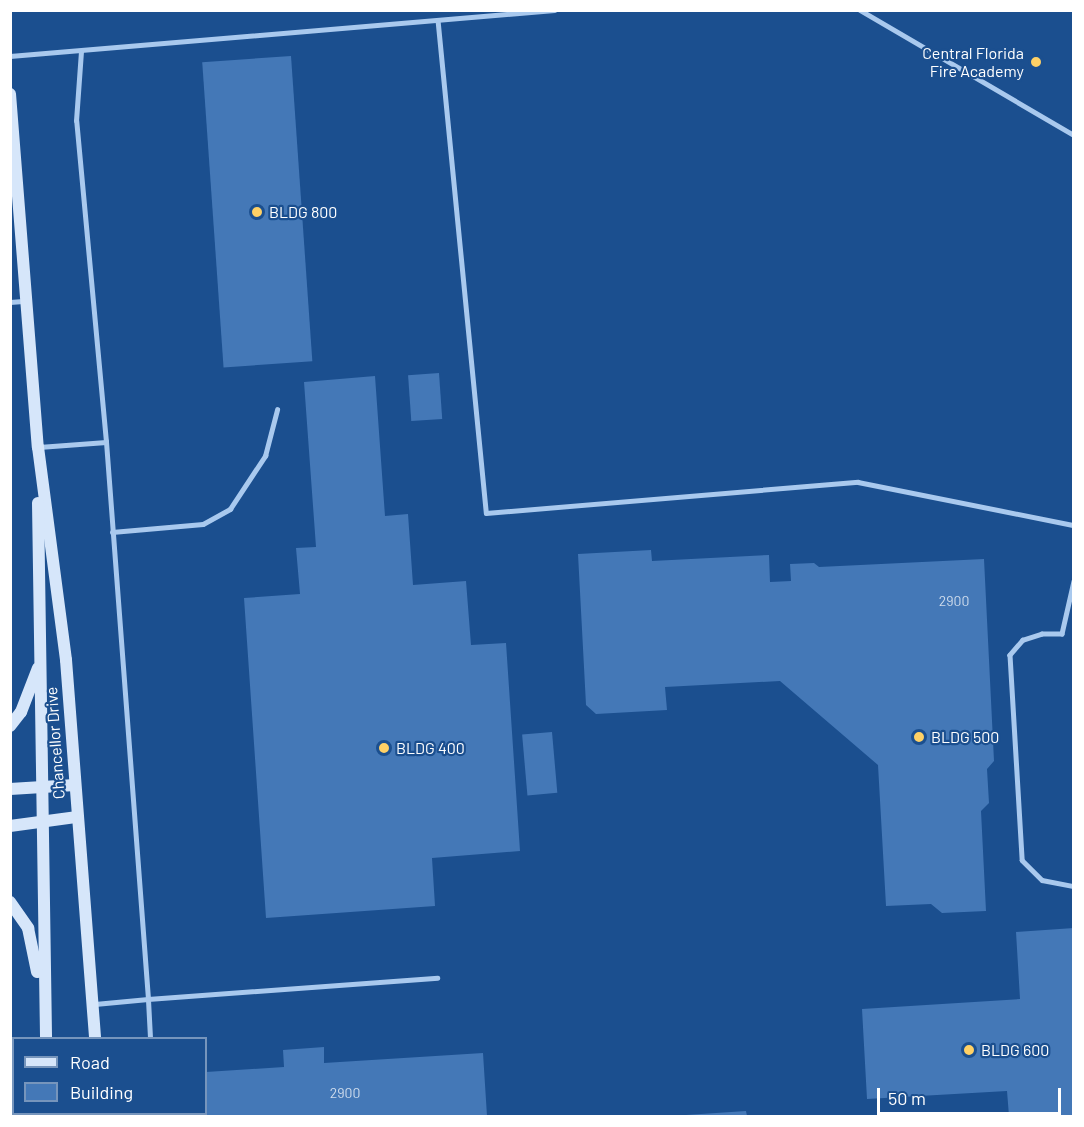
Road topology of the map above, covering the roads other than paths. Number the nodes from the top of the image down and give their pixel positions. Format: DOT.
graph roads {
  1 [pos="471,10"];
  2 [pos="554,10"];
  3 [pos="860,10"];
  4 [pos="471,17"];
  5 [pos="438,20"];
  6 [pos="81,51"];
  7 [pos="10,56"];
  8 [pos="10,94"];
  9 [pos="1074,135"];
  10 [pos="26,301"];
  11 [pos="10,302"];
  12 [pos="277,410"];
  13 [pos="106,442"];
  14 [pos="38,447"];
  15 [pos="1074,525"];
  16 [pos="112,532"];
  17 [pos="1074,581"];
  18 [pos="40,661"];
  19 [pos="10,726"];
  20 [pos="75,784"];
  21 [pos="40,787"];
  22 [pos="10,789"];
  23 [pos="77,817"];
  24 [pos="40,822"];
  25 [pos="10,826"];
  26 [pos="1074,886"];
  27 [pos="10,902"];
  28 [pos="436,978"];
  29 [pos="148,999"];
  30 [pos="43,1000"];
  31 [pos="92,1005"];
  32 [pos="46,1037"];
  33 [pos="95,1037"];
  34 [pos="150,1037"];
  1 -- 4 [label="lane"];
  2 -- 4 [label="lane"];
  3 -- 9 [label="lane"];
  4 -- 5 [label="lane"];
  5 -- 6 [label="lane"];
  5 -- 15 [label="lane"];
  6 -- 7 [label="lane"];
  6 -- 13 [label="lane"];
  8 -- 10 [label="street, Chancellor Drive"];
  10 -- 11 [label="lane"];
  10 -- 14 [label="street, Chancellor Drive"];
  12 -- 16 [label="lane"];
  13 -- 14 [label="lane"];
  13 -- 16 [label="lane"];
  14 -- 18 [label="street, Chancellor Drive"];
  14 -- 20 [label="street, Chancellor Drive"];
  16 -- 29 [label="lane"];
  17 -- 26 [label="lane"];
  18 -- 19 [label="street"];
  18 -- 21 [label="street, Chancellor Drive"];
  20 -- 21 [label="street"];
  20 -- 23 [label="street, Chancellor Drive"];
  21 -- 22 [label="street"];
  21 -- 24 [label="street, Chancellor Drive"];
  23 -- 24 [label="street"];
  23 -- 31 [label="street, Chancellor Drive"];
  24 -- 25 [label="street"];
  24 -- 30 [label="street, Chancellor Drive"];
  27 -- 30 [label="street"];
  28 -- 29 [label="lane"];
  29 -- 31 [label="lane"];
  29 -- 34 [label="lane"];
  30 -- 32 [label="street, Chancellor Drive"];
  31 -- 33 [label="street, Chancellor Drive"];
}
